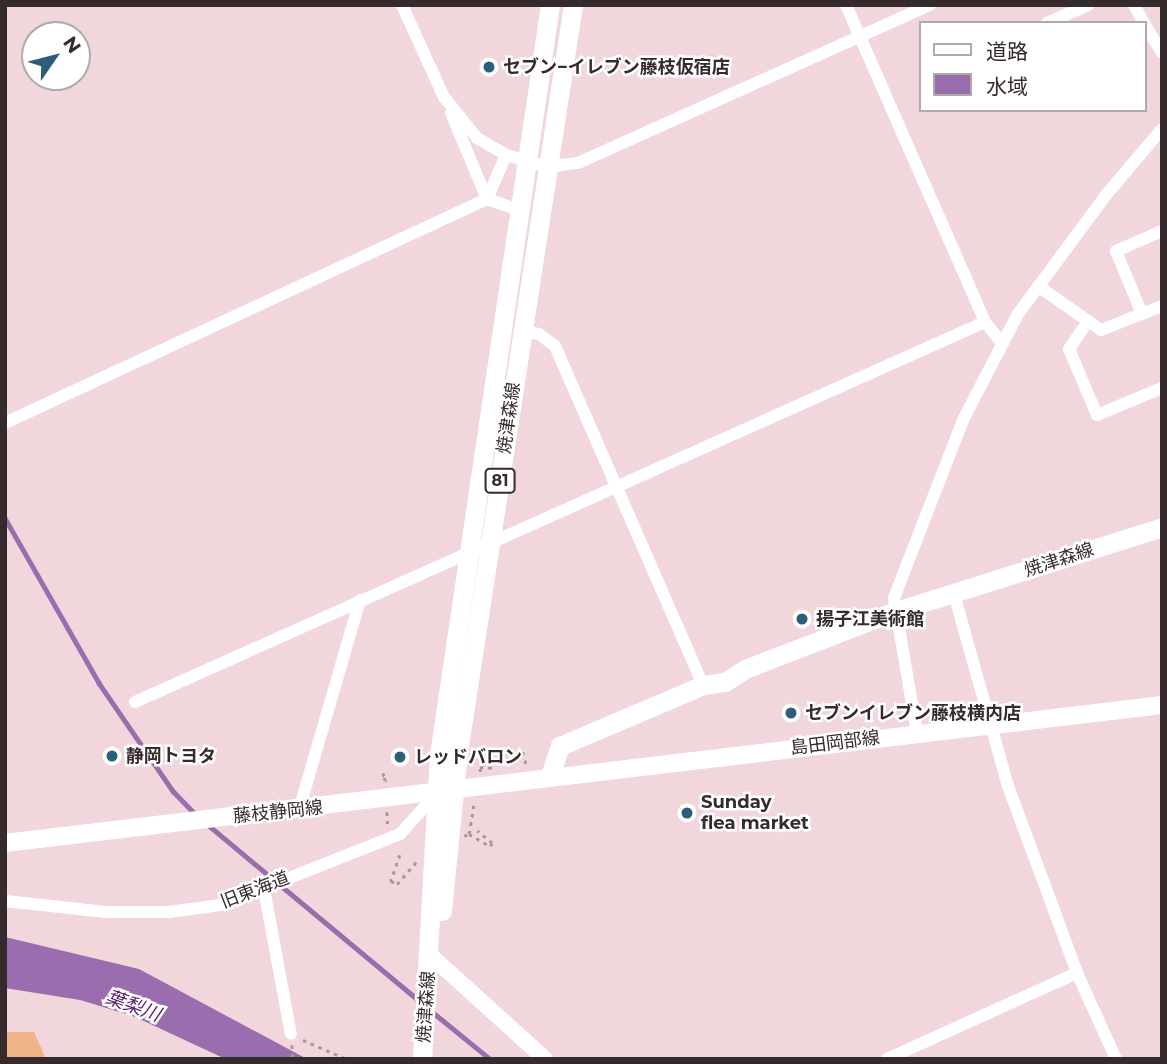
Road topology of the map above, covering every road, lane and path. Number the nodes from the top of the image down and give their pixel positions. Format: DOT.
graph roads {
  1 [pos="402,5"];
  2 [pos="551,5"];
  3 [pos="573,5"];
  4 [pos="846,5"];
  5 [pos="930,5"];
  6 [pos="1088,5"];
  7 [pos="1134,5"];
  8 [pos="1052,21"];
  9 [pos="1143,21"];
  10 [pos="1146,26"];
  11 [pos="860,36"];
  12 [pos="1162,53"];
  13 [pos="444,97"];
  14 [pos="1162,129"];
  15 [pos="506,155"];
  16 [pos="538,164"];
  17 [pos="487,200"];
  18 [pos="521,211"];
  19 [pos="1162,231"];
  20 [pos="1038,286"];
  21 [pos="1162,306"];
  22 [pos="1142,314"];
  23 [pos="1088,321"];
  24 [pos="985,322"];
  25 [pos="521,331"];
  26 [pos="1001,342"];
  27 [pos="1162,388"];
  28 [pos="5,423"];
  29 [pos="615,488"];
  30 [pos="1162,527"];
  31 [pos="491,545"];
  32 [pos="466,556"];
  33 [pos="954,594"];
  34 [pos="360,600"];
  35 [pos="893,612"];
  36 [pos="703,685"];
  37 [pos="135,702"];
  38 [pos="1162,705"];
  39 [pos="992,722"];
  40 [pos="916,733"];
  41 [pos="550,776"];
  42 [pos="445,792"];
  43 [pos="299,810"];
  44 [pos="5,843"];
  45 [pos="268,887"];
  46 [pos="5,901"];
  47 [pos="430,955"];
  48 [pos="1077,972"];
  49 [pos="291,1034"];
  50 [pos="347,1059"];
  51 [pos="422,1059"];
  52 [pos="545,1059"];
  53 [pos="887,1059"];
  54 [pos="1116,1059"];
  1 -- 13 [label="street"];
  2 -- 16 [label="main road, 焼津森線 / 81"];
  3 -- 16 [label="main road, 焼津森線 / 81"];
  4 -- 11 [label="street"];
  5 -- 11 [label="street"];
  6 -- 8 [label="street"];
  7 -- 9 [label="street"];
  10 -- 12 [label="street"];
  11 -- 16 [label="street"];
  11 -- 24 [label="street"];
  13 -- 15 [label="street"];
  13 -- 17 [label="street"];
  14 -- 20 [label="street"];
  15 -- 16 [label="street"];
  15 -- 17 [label="street"];
  16 -- 18 [label="main road, 焼津森線 / 81"];
  16 -- 25 [label="main road, 焼津森線 / 81"];
  17 -- 18 [label="street"];
  17 -- 28 [label="street"];
  18 -- 32 [label="main road, 焼津森線 / 81"];
  19 -- 22 [label="street"];
  20 -- 23 [label="street"];
  20 -- 26 [label="street"];
  21 -- 22 [label="street"];
  22 -- 23 [label="street"];
  23 -- 27 [label="street"];
  24 -- 26 [label="street"];
  24 -- 29 [label="street"];
  25 -- 29 [label="street"];
  25 -- 31 [label="main road, 焼津森線 / 81"];
  26 -- 35 [label="street"];
  29 -- 31 [label="street"];
  29 -- 36 [label="street"];
  30 -- 33 [label="main road, 焼津森線"];
  31 -- 32 [label="street"];
  31 -- 42 [label="main road, 焼津森線 / 81"];
  32 -- 34 [label="street"];
  32 -- 42 [label="main road, 焼津森線 / 81"];
  33 -- 35 [label="main road, 焼津森線"];
  33 -- 39 [label="street"];
  34 -- 37 [label="street"];
  34 -- 43 [label="street"];
  35 -- 36 [label="main road, 焼津森線"];
  35 -- 40 [label="street"];
  36 -- 41 [label="main road, 焼津森線"];
  38 -- 39 [label="main road, 島田岡部線"];
  39 -- 40 [label="main road, 島田岡部線"];
  39 -- 48 [label="street"];
  40 -- 41 [label="main road, 島田岡部線"];
  41 -- 42 [label="main road, 藤枝静岡線"];
  42 -- 43 [label="main road, 藤枝静岡線"];
  42 -- 45 [label="street, 旧東海道"];
  42 -- 47 [label="main road, 焼津森線 / 81"];
  43 -- 44 [label="main road, 藤枝静岡線"];
  45 -- 46 [label="street, 旧東海道"];
  45 -- 49 [label="street"];
  47 -- 51 [label="main road, 焼津森線 / 81"];
  47 -- 52 [label="street"];
  48 -- 53 [label="street"];
  48 -- 54 [label="street"];
  49 -- 50 [label="path"];
}
